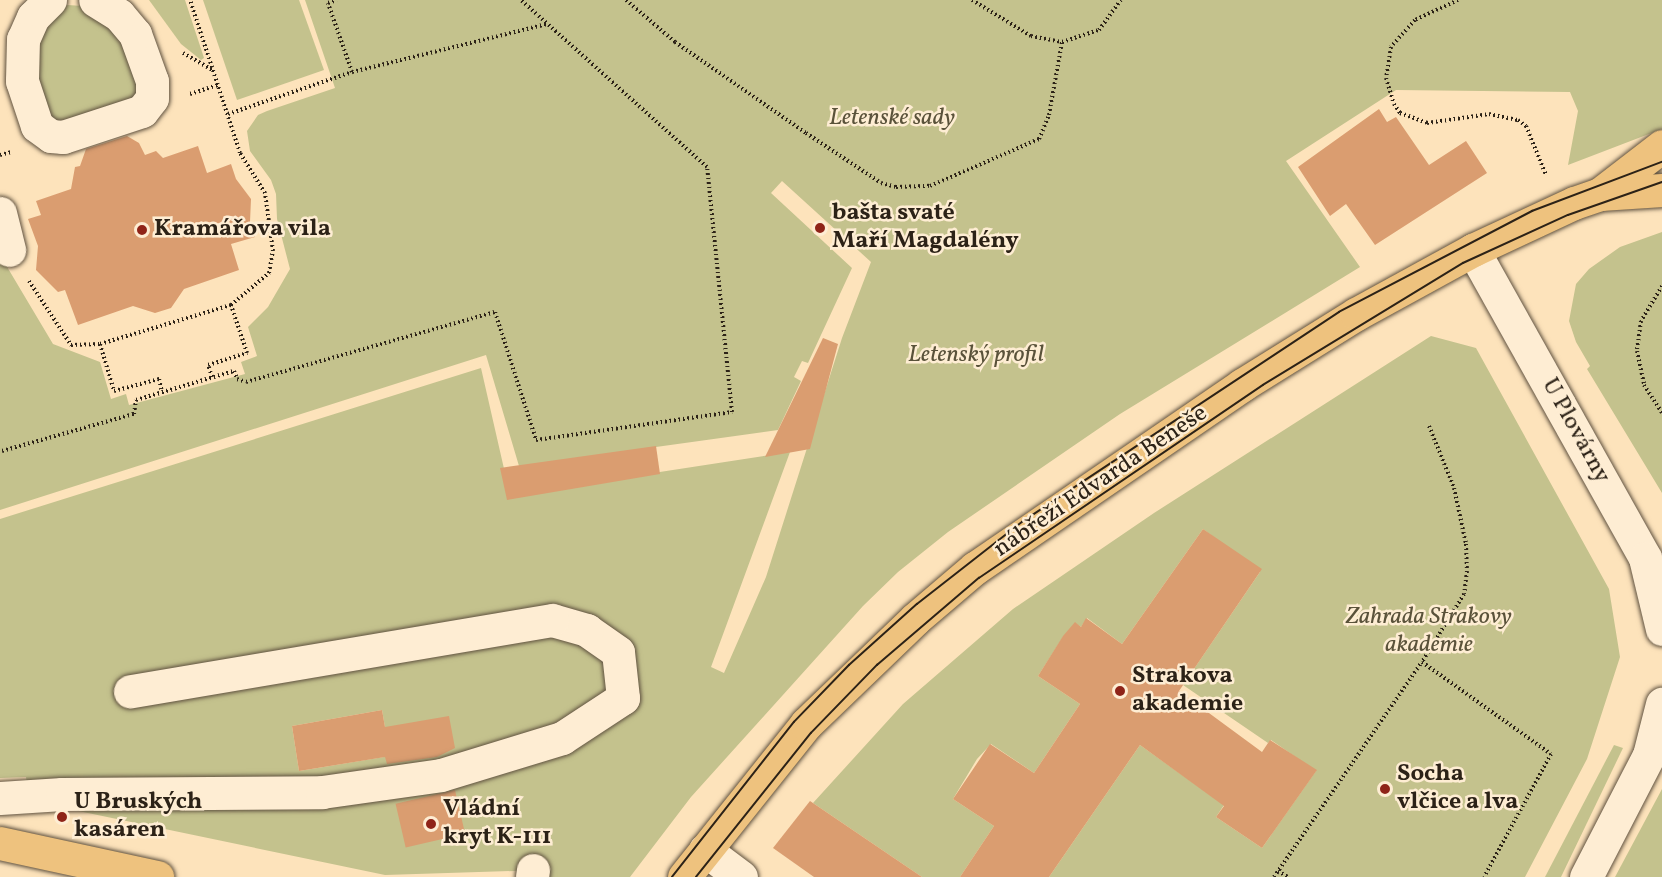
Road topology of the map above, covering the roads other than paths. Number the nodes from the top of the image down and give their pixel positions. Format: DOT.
graph roads {
  1 [pos="50,0"];
  2 [pos="94,0"];
  3 [pos="1662,146"];
  4 [pos="1662,189"];
  5 [pos="1600,194"];
  6 [pos="0,213"];
  7 [pos="9,250"];
  8 [pos="1473,250"];
  9 [pos="1656,569"];
  10 [pos="1661,624"];
  11 [pos="130,691"];
  12 [pos="1662,704"];
  13 [pos="0,798"];
  14 [pos="0,843"];
  15 [pos="705,850"];
  16 [pos="157,877"];
  17 [pos="684,877"];
  18 [pos="741,877"];
  19 [pos="1586,877"];
  1 -- 2 [label="street"];
  3 -- 5 [label="main road, nábřeží Edvarda Beneše"];
  4 -- 5 [label="main road, nábřeží Edvarda Beneše"];
  5 -- 8 [label="main road, nábřeží Edvarda Beneše"];
  6 -- 7 [label="street"];
  8 -- 9 [label="street, U Plovárny"];
  8 -- 15 [label="main road, nábřeží Edvarda Beneše"];
  9 -- 10 [label="street, U Plovárny"];
  11 -- 13 [label="street"];
  12 -- 19 [label="street"];
  14 -- 16 [label="main road"];
  15 -- 17 [label="main road, nábřeží Edvarda Beneše"];
  15 -- 18 [label="street"];
}
